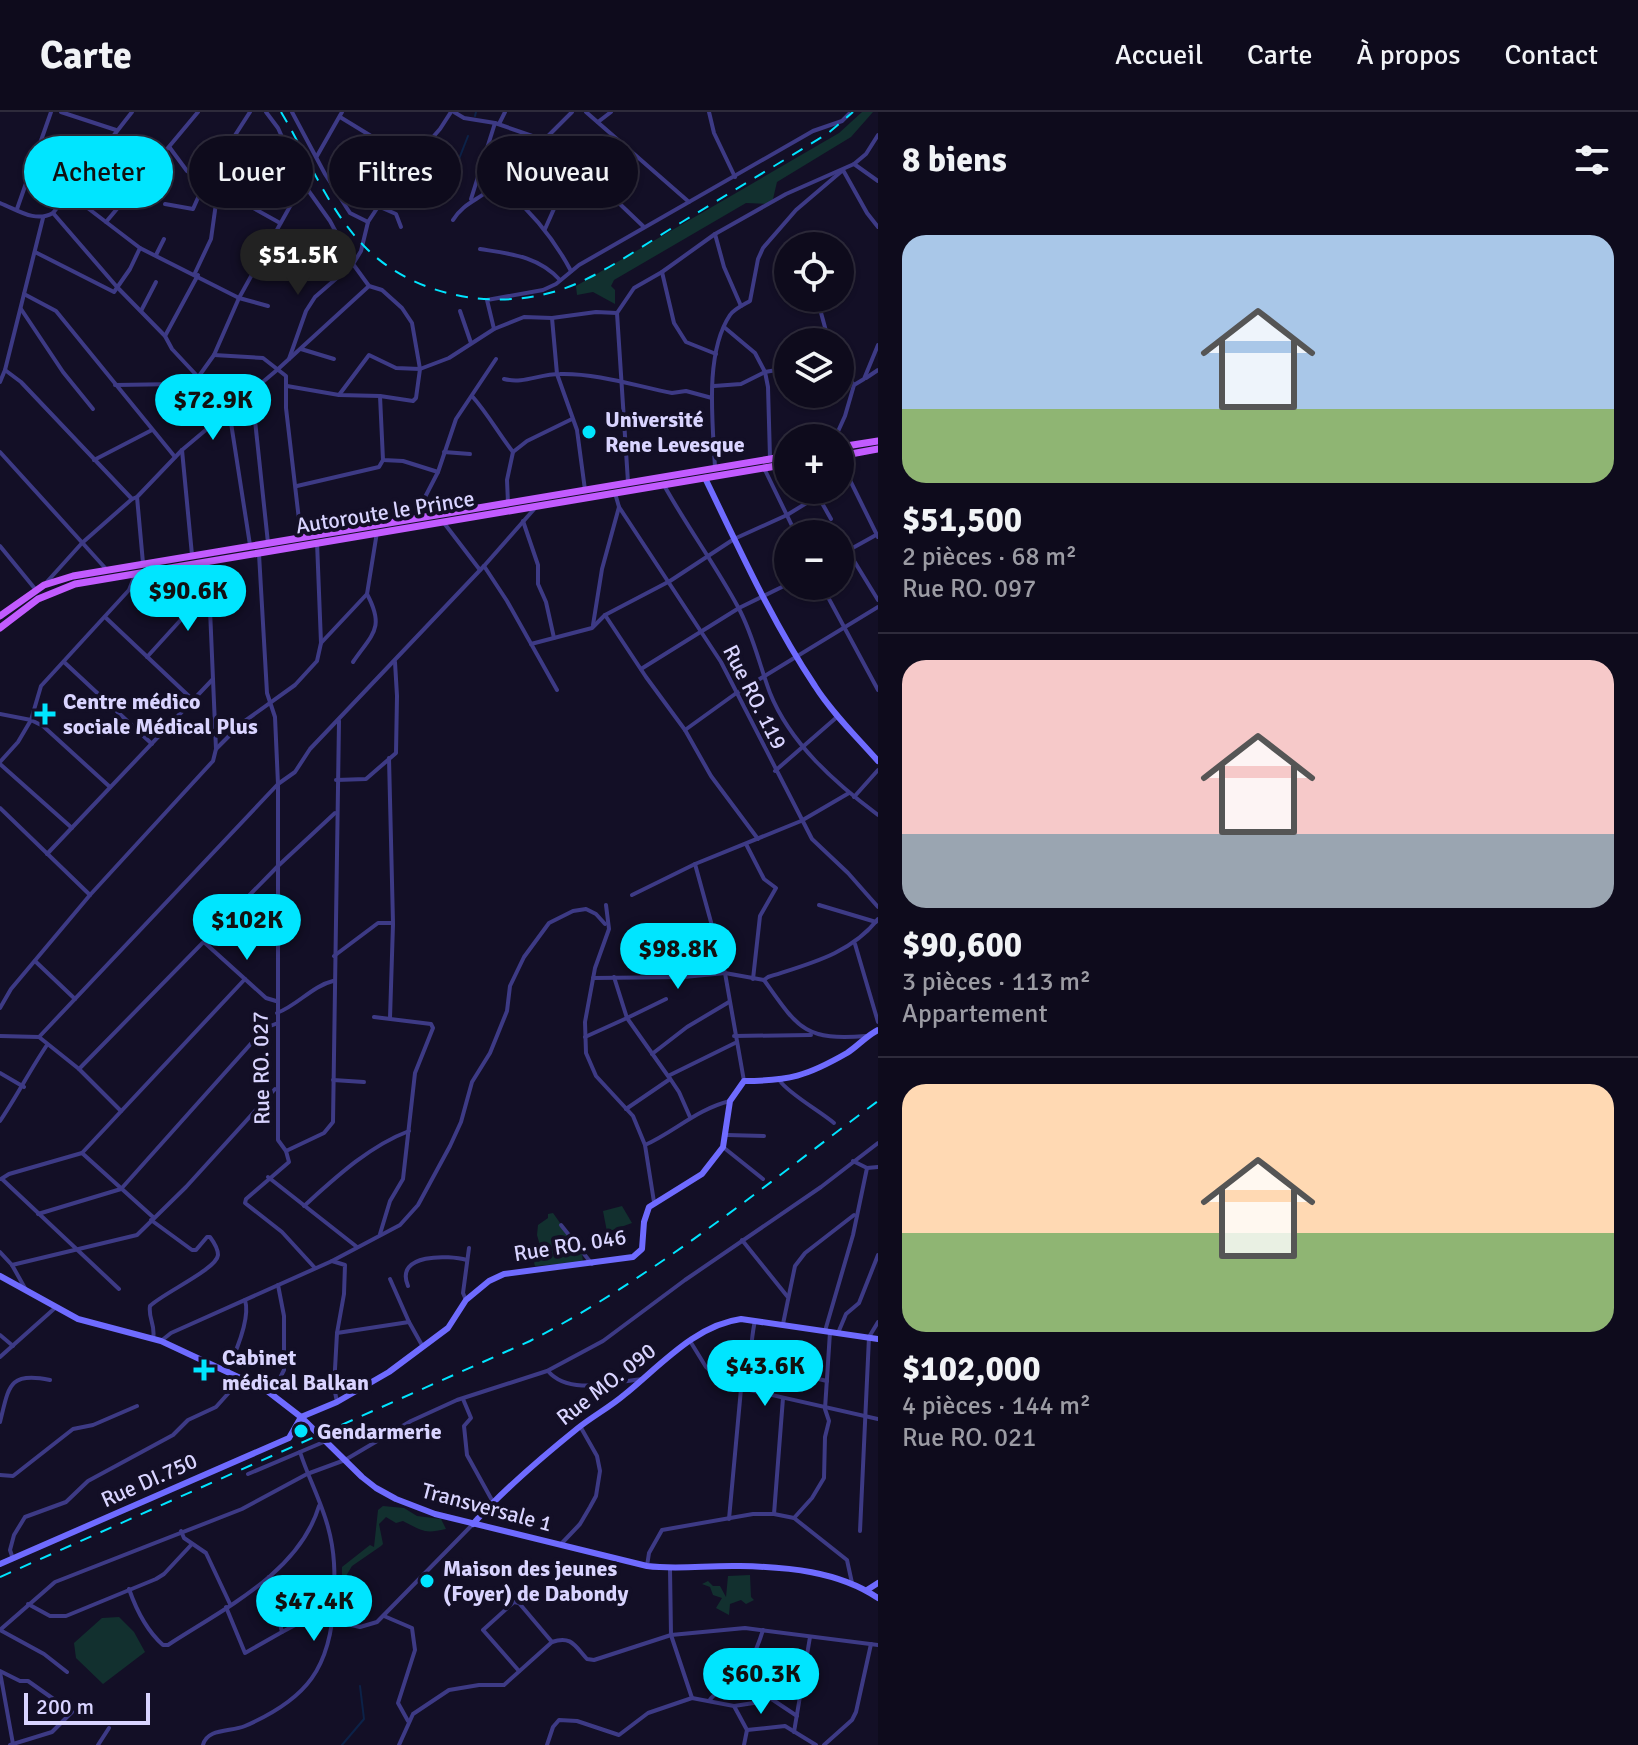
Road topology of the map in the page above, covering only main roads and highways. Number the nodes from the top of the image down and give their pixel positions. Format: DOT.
graph roads {
  1 [pos="878,441"];
  2 [pos="854,445"];
  3 [pos="878,449"];
  4 [pos="854,455"];
  5 [pos="774,458"];
  6 [pos="774,466"];
  7 [pos="2,611"];
  8 [pos="0,628"];
  1 -- 2 [label="main road"];
  3 -- 4 [label="main road"];
  5 -- 7 [label="main road, Autoroute le Prince"];
  6 -- 8 [label="main road, Autoroute le Prince"];
}
